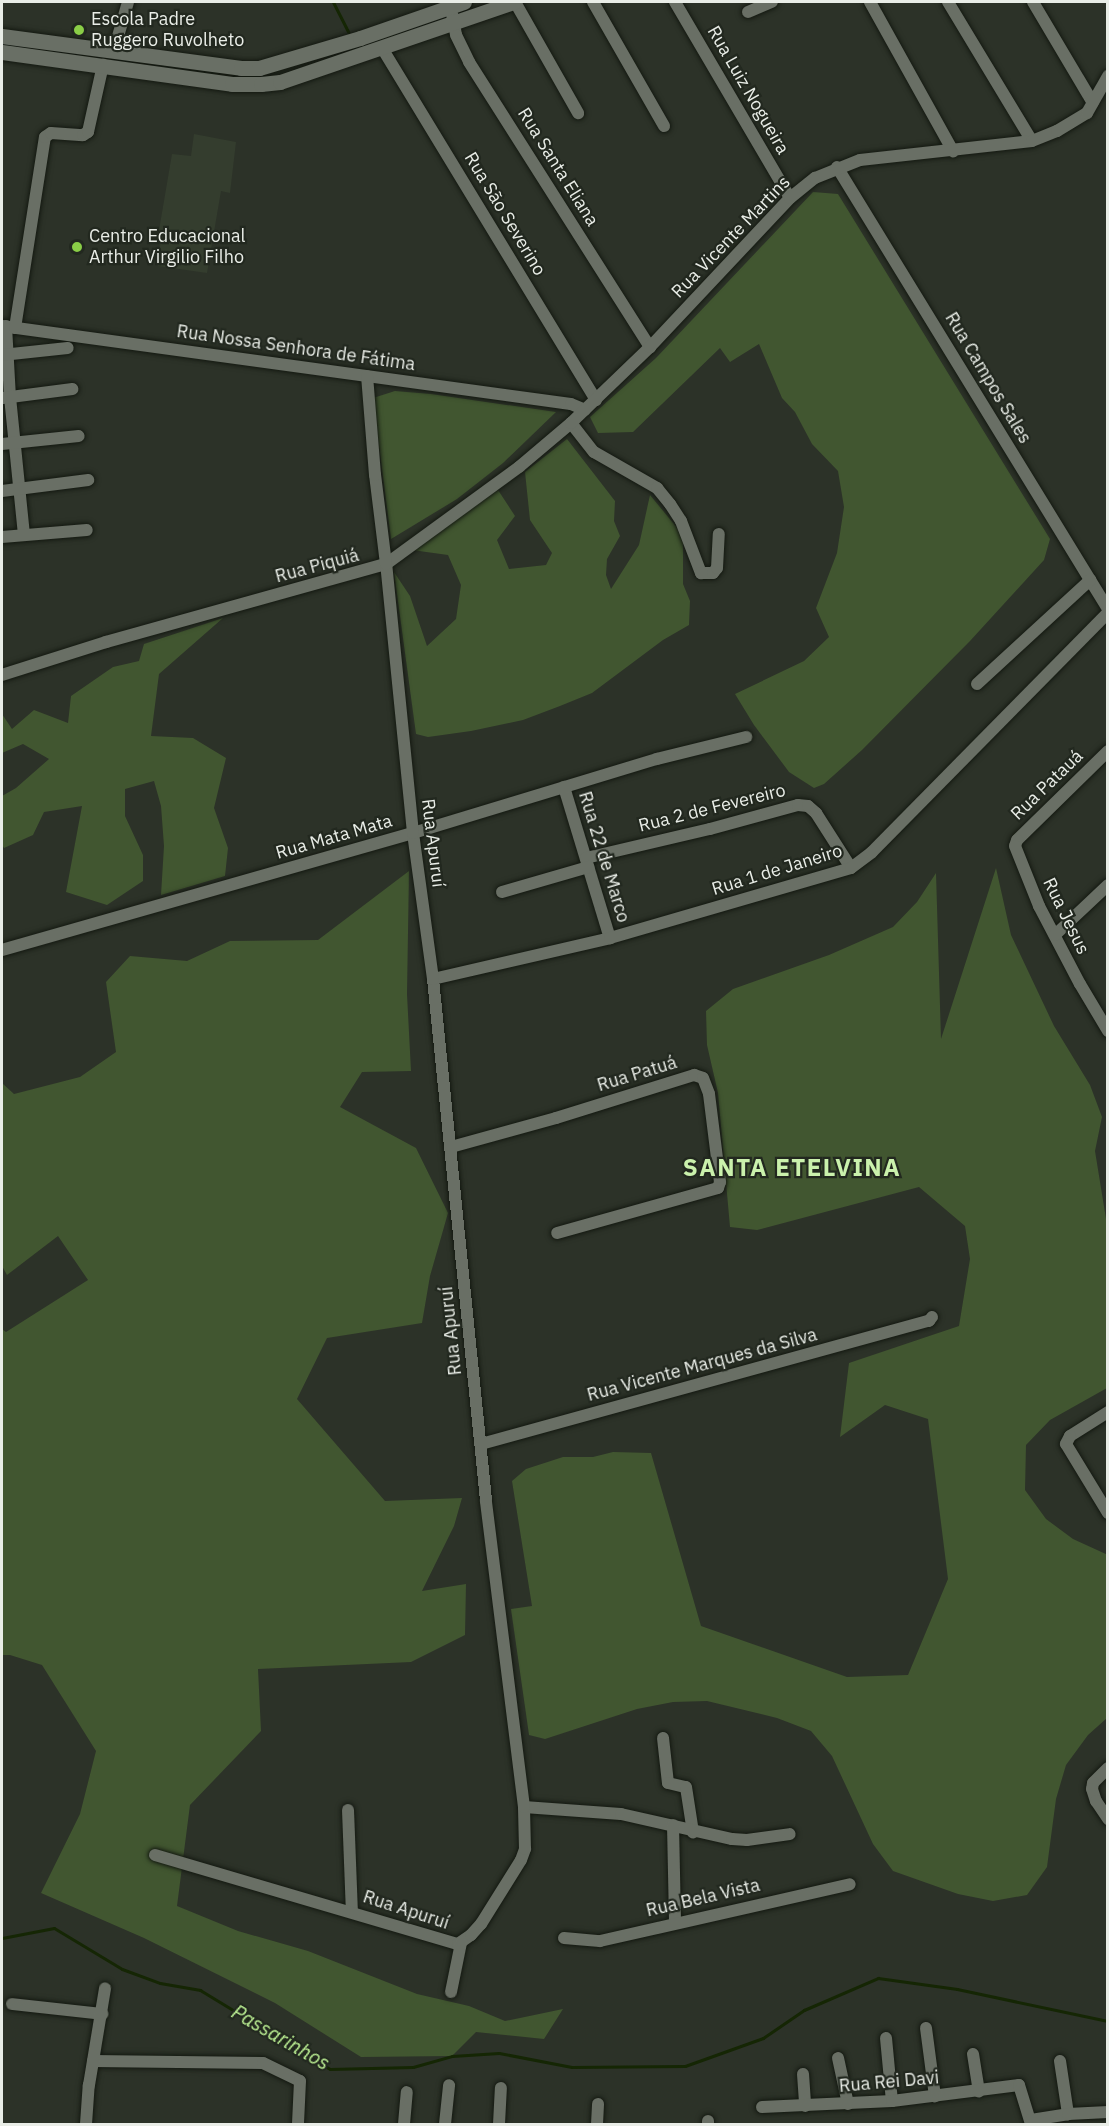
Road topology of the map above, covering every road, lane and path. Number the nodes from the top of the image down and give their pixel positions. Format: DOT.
graph roads {
  1 [pos="128,2"];
  2 [pos="515,2"];
  3 [pos="592,2"];
  4 [pos="675,2"];
  5 [pos="772,2"];
  6 [pos="870,2"];
  7 [pos="948,2"];
  8 [pos="1033,2"];
  9 [pos="454,3"];
  10 [pos="748,12"];
  11 [pos="453,24"];
  12 [pos="2,36"];
  13 [pos="382,48"];
  14 [pos="114,50"];
  15 [pos="2,52"];
  16 [pos="103,65"];
  17 [pos="1107,76"];
  18 [pos="1093,103"];
  19 [pos="578,113"];
  20 [pos="664,126"];
  21 [pos="1032,141"];
  22 [pos="953,151"];
  23 [pos="837,167"];
  24 [pos="790,198"];
  25 [pos="8,327"];
  26 [pos="650,347"];
  27 [pos="68,348"];
  28 [pos="4,354"];
  29 [pos="368,376"];
  30 [pos="72,389"];
  31 [pos="6,397"];
  32 [pos="596,400"];
  33 [pos="585,410"];
  34 [pos="571,423"];
  35 [pos="79,436"];
  36 [pos="15,443"];
  37 [pos="2,444"];
  38 [pos="88,480"];
  39 [pos="20,488"];
  40 [pos="2,491"];
  41 [pos="87,530"];
  42 [pos="24,534"];
  43 [pos="719,534"];
  44 [pos="2,537"];
  45 [pos="387,564"];
  46 [pos="1090,580"];
  47 [pos="1107,611"];
  48 [pos="2,675"];
  49 [pos="977,684"];
  50 [pos="746,737"];
  51 [pos="1107,751"];
  52 [pos="564,787"];
  53 [pos="413,833"];
  54 [pos="1015,846"];
  55 [pos="587,862"];
  56 [pos="851,868"];
  57 [pos="1107,885"];
  58 [pos="502,892"];
  59 [pos="1055,935"];
  60 [pos="610,938"];
  61 [pos="2,950"];
  62 [pos="433,979"];
  63 [pos="1106,1025"];
  64 [pos="450,1147"];
  65 [pos="557,1233"];
  66 [pos="932,1317"];
  67 [pos="1107,1412"];
  68 [pos="481,1444"];
  69 [pos="1107,1513"];
  70 [pos="663,1738"];
  71 [pos="1107,1768"];
  72 [pos="524,1807"];
  73 [pos="348,1810"];
  74 [pos="1107,1819"];
  75 [pos="673,1825"];
  76 [pos="693,1832"];
  77 [pos="790,1834"];
  78 [pos="155,1855"];
  79 [pos="850,1884"];
  80 [pos="352,1912"];
  81 [pos="675,1923"];
  82 [pos="564,1938"];
  83 [pos="462,1943"];
  84 [pos="105,1988"];
  85 [pos="451,1992"];
  86 [pos="12,2004"];
  87 [pos="102,2014"];
  88 [pos="927,2028"];
  89 [pos="886,2038"];
  90 [pos="973,2054"];
  91 [pos="838,2058"];
  92 [pos="93,2061"];
  93 [pos="1060,2061"];
  94 [pos="803,2074"];
  95 [pos="449,2085"];
  96 [pos="501,2088"];
  97 [pos="407,2092"];
  98 [pos="979,2092"];
  99 [pos="935,2096"];
  100 [pos="892,2101"];
  101 [pos="598,2104"];
  102 [pos="848,2104"];
  103 [pos="805,2106"];
  104 [pos="762,2107"];
  105 [pos="1107,2112"];
  106 [pos="1068,2114"];
  107 [pos="1031,2122"];
  108 [pos="86,2124"];
  109 [pos="298,2124"];
  110 [pos="404,2124"];
  111 [pos="445,2124"];
  112 [pos="499,2124"];
  113 [pos="597,2124"];
  1 -- 14 [label="street"];
  2 -- 11 [label="main road"];
  2 -- 19 [label="street"];
  3 -- 20 [label="street"];
  4 -- 24 [label="street, Rua Luiz Nogueira"];
  5 -- 10 [label="street"];
  6 -- 22 [label="street"];
  7 -- 21 [label="street"];
  8 -- 18 [label="street"];
  9 -- 11 [label="street, Rua Santa Eliana"];
  9 -- 14 [label="main road"];
  11 -- 13 [label="main road"];
  11 -- 26 [label="street, Rua Santa Eliana"];
  12 -- 14 [label="main road"];
  13 -- 16 [label="main road"];
  13 -- 32 [label="street, Rua São Severino"];
  15 -- 16 [label="main road"];
  16 -- 25 [label="street"];
  17 -- 18 [label="street, Rua Vicente Martins"];
  18 -- 21 [label="street, Rua Vicente Martins"];
  21 -- 22 [label="street, Rua Vicente Martins"];
  22 -- 23 [label="street, Rua Vicente Martins"];
  23 -- 24 [label="street, Rua Vicente Martins"];
  23 -- 46 [label="street, Rua Campos Sales"];
  24 -- 26 [label="street, Rua Vicente Martins"];
  25 -- 28 [label="street"];
  25 -- 29 [label="street, Rua Nossa Senhora de Fátima"];
  26 -- 32 [label="street, Rua Vicente Martins"];
  27 -- 28 [label="street"];
  28 -- 31 [label="street"];
  29 -- 33 [label="street, Rua Nossa Senhora de Fátima"];
  29 -- 45 [label="street, Rua Apuruí"];
  30 -- 31 [label="street"];
  31 -- 36 [label="street"];
  32 -- 33 [label="street, Rua Piquiá"];
  33 -- 34 [label="street, Rua Piquiá"];
  34 -- 43 [label="street"];
  34 -- 45 [label="street, Rua Piquiá"];
  35 -- 36 [label="street"];
  36 -- 37 [label="street"];
  36 -- 39 [label="street"];
  38 -- 39 [label="street"];
  39 -- 40 [label="street"];
  39 -- 42 [label="street"];
  41 -- 42 [label="street"];
  42 -- 44 [label="street"];
  45 -- 48 [label="street, Rua Piquiá"];
  45 -- 53 [label="street, Rua Apuruí"];
  46 -- 47 [label="street, Rua Campos Sales"];
  46 -- 49 [label="street"];
  47 -- 56 [label="street, Rua 1 de Janeiro"];
  50 -- 52 [label="street, Rua Mata Mata"];
  51 -- 54 [label="street, Rua Patauá"];
  52 -- 53 [label="street, Rua Mata Mata"];
  52 -- 55 [label="street, Rua 22 de Marco"];
  53 -- 61 [label="street, Rua Mata Mata"];
  53 -- 62 [label="street, Rua Apuruí"];
  54 -- 59 [label="street, Rua Jesus"];
  55 -- 56 [label="street, Rua 2 de Fevereiro"];
  55 -- 58 [label="street, Rua 2 de Fevereiro"];
  55 -- 60 [label="street, Rua 22 de Marco"];
  56 -- 60 [label="street, Rua 1 de Janeiro"];
  57 -- 59 [label="street"];
  59 -- 63 [label="street, Rua Jesus"];
  60 -- 62 [label="street, Rua 1 de Janeiro"];
  62 -- 64 [label="street, Rua Apuruí"];
  64 -- 65 [label="street, Rua Patuá"];
  64 -- 68 [label="street, Rua Apuruí"];
  66 -- 68 [label="street, Rua Vicente Marques da Silva"];
  67 -- 69 [label="street"];
  68 -- 72 [label="street, Rua Apuruí"];
  70 -- 76 [label="street"];
  71 -- 74 [label="street"];
  72 -- 75 [label="street"];
  72 -- 83 [label="street, Rua Apuruí"];
  73 -- 80 [label="street"];
  75 -- 76 [label="street"];
  75 -- 81 [label="street"];
  76 -- 77 [label="street"];
  78 -- 80 [label="street, Rua Apuruí"];
  79 -- 81 [label="street, Rua Bela Vista"];
  80 -- 83 [label="street, Rua Apuruí"];
  81 -- 82 [label="street, Rua Bela Vista"];
  83 -- 85 [label="street"];
  84 -- 87 [label="street"];
  86 -- 87 [label="street"];
  87 -- 92 [label="street"];
  88 -- 99 [label="street"];
  89 -- 100 [label="street"];
  90 -- 98 [label="street"];
  91 -- 102 [label="street"];
  92 -- 108 [label="street"];
  92 -- 109 [label="street"];
  93 -- 106 [label="street"];
  94 -- 103 [label="street"];
  95 -- 111 [label="street"];
  96 -- 112 [label="street"];
  97 -- 110 [label="street"];
  98 -- 99 [label="street, Rua Rei Davi"];
  98 -- 107 [label="street, Rua Rei Davi"];
  99 -- 100 [label="street, Rua Rei Davi"];
  100 -- 102 [label="street, Rua Rei Davi"];
  101 -- 113 [label="street"];
  102 -- 103 [label="street, Rua Rei Davi"];
  103 -- 104 [label="street, Rua Rei Davi"];
  105 -- 106 [label="street"];
  106 -- 107 [label="street"];
}
